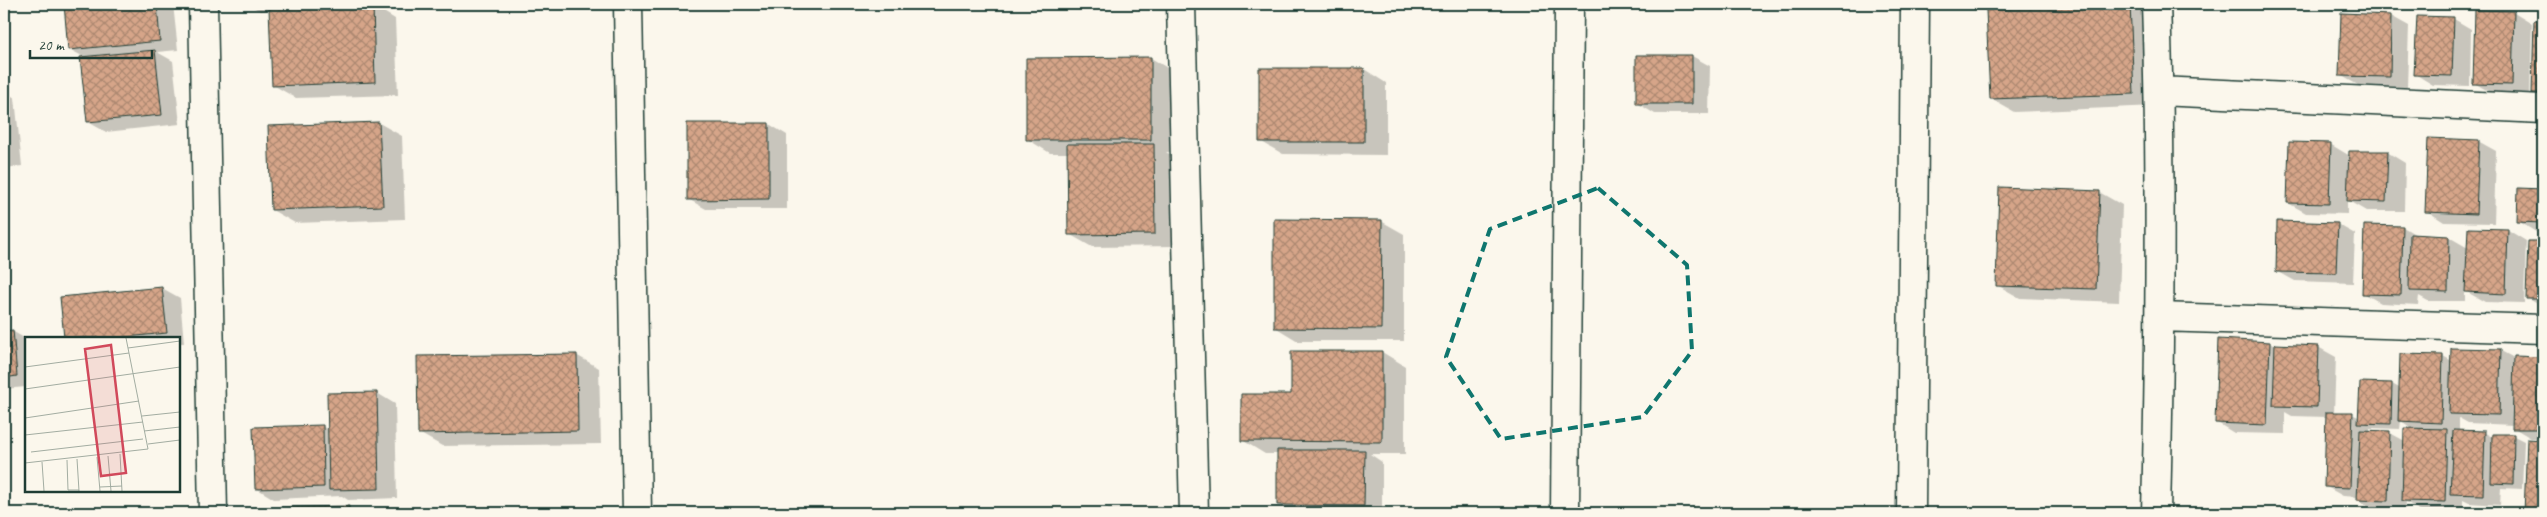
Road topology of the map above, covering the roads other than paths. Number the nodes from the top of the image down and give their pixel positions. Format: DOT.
graph roads {
  1 [pos="203,4"];
  2 [pos="628,4"];
  3 [pos="1181,4"];
  4 [pos="1569,4"];
  5 [pos="1915,4"];
  6 [pos="2156,4"];
  7 [pos="2159,91"];
  8 [pos="2543,109"];
  9 [pos="2159,317"];
  10 [pos="2543,329"];
  11 [pos="213,513"];
  12 [pos="637,513"];
  13 [pos="1194,513"];
  14 [pos="1565,513"];
  15 [pos="1912,513"];
  16 [pos="2156,513"];
  1 -- 11 [label="street"];
  2 -- 12 [label="street"];
  3 -- 13 [label="street"];
  4 -- 14 [label="street"];
  5 -- 15 [label="street"];
  6 -- 7 [label="street"];
  7 -- 8 [label="street"];
  7 -- 9 [label="street"];
  9 -- 10 [label="street"];
  9 -- 16 [label="street"];
}
